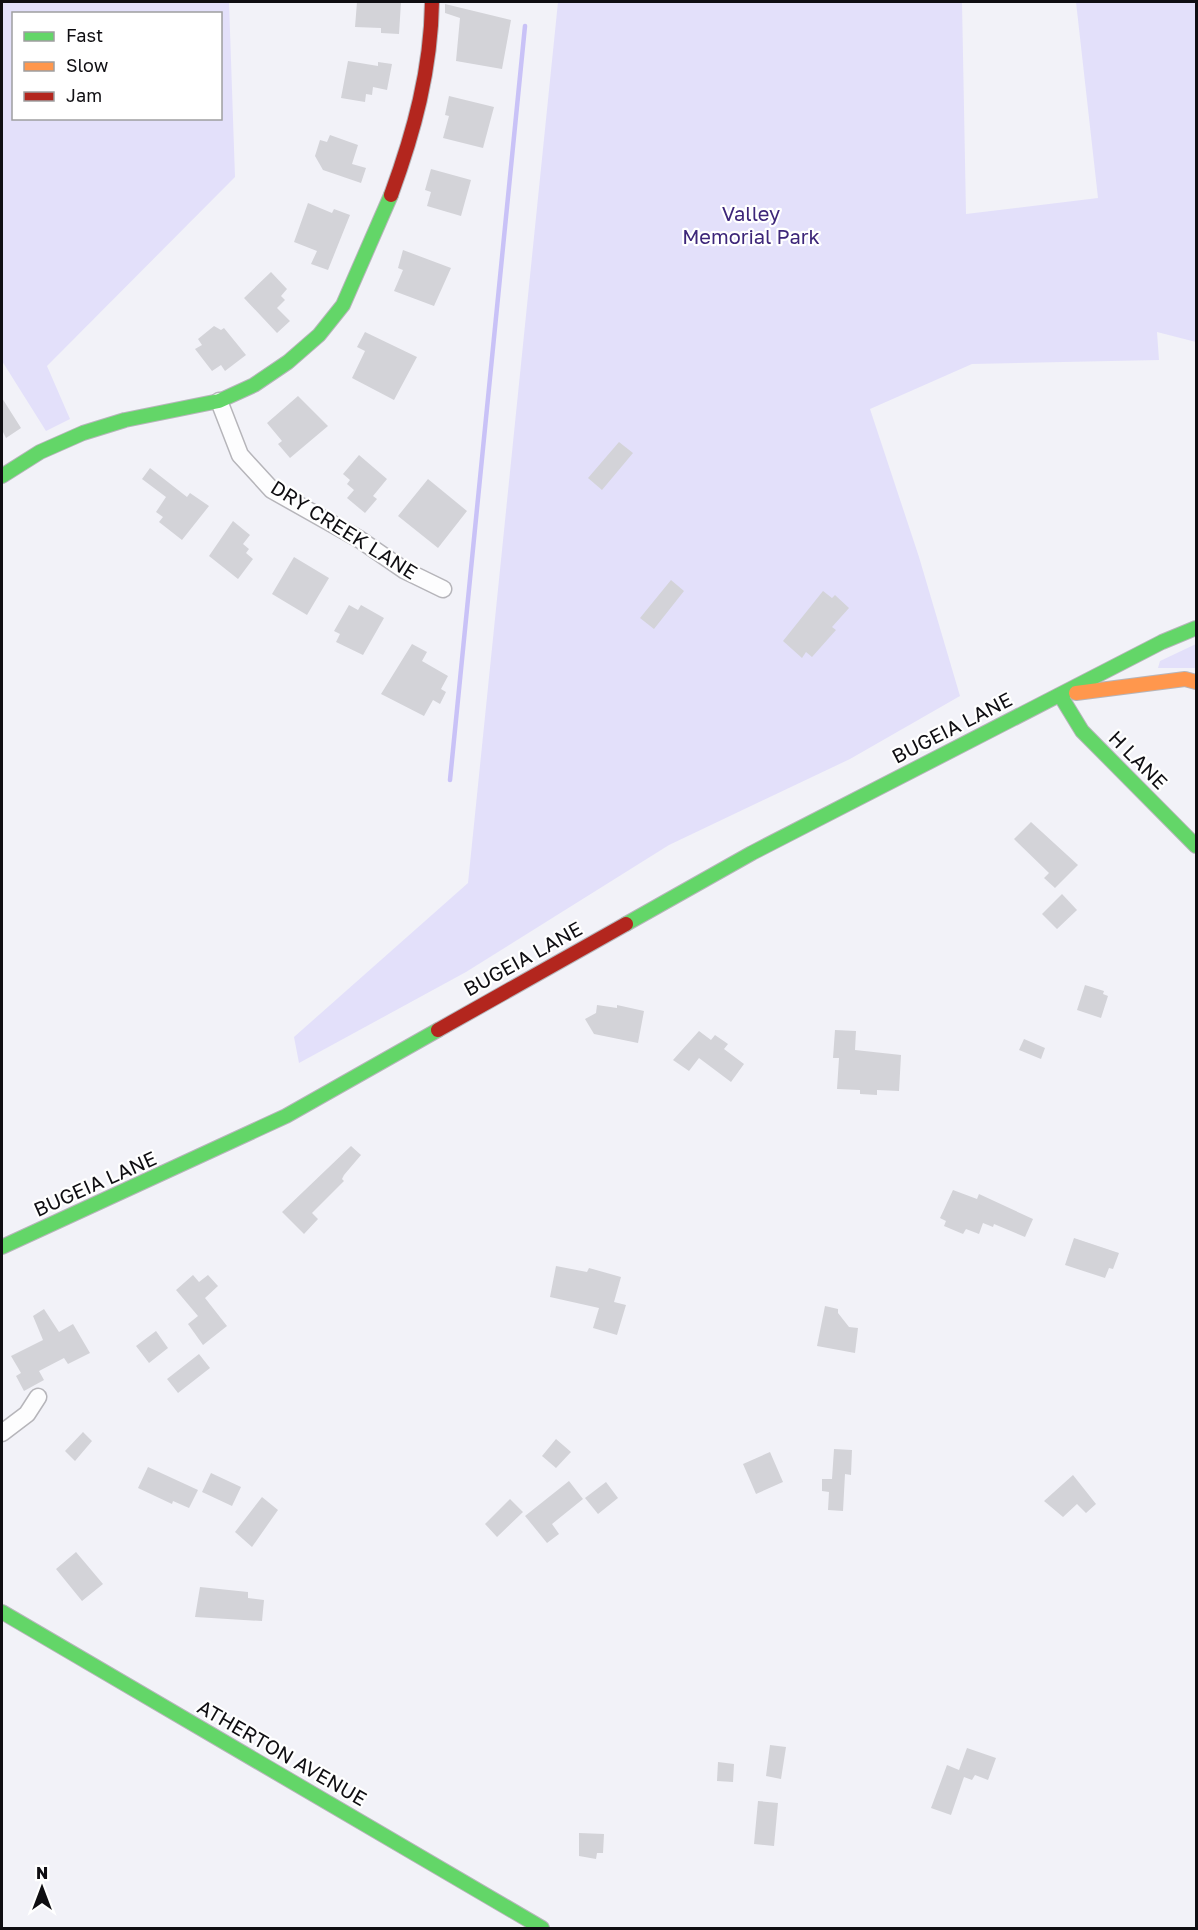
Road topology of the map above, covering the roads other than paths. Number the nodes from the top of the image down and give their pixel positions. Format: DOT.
graph roads {
  1 [pos="432,2"];
  2 [pos="219,401"];
  3 [pos="2,476"];
  4 [pos="443,589"];
  5 [pos="1197,628"];
  6 [pos="1197,682"];
  7 [pos="1060,695"];
  8 [pos="1197,846"];
  9 [pos="2,1247"];
  10 [pos="38,1397"];
  11 [pos="2,1433"];
  12 [pos="2,1612"];
  13 [pos="542,1929"];
  1 -- 2 [label="street"];
  2 -- 3 [label="street"];
  2 -- 4 [label="street, DRY CREEK LANE"];
  5 -- 7 [label="street, BUGEIA LANE"];
  6 -- 7 [label="street"];
  7 -- 8 [label="street, H LANE"];
  7 -- 9 [label="street, BUGEIA LANE"];
  10 -- 11 [label="street"];
  12 -- 13 [label="street, ATHERTON AVENUE"];
}
